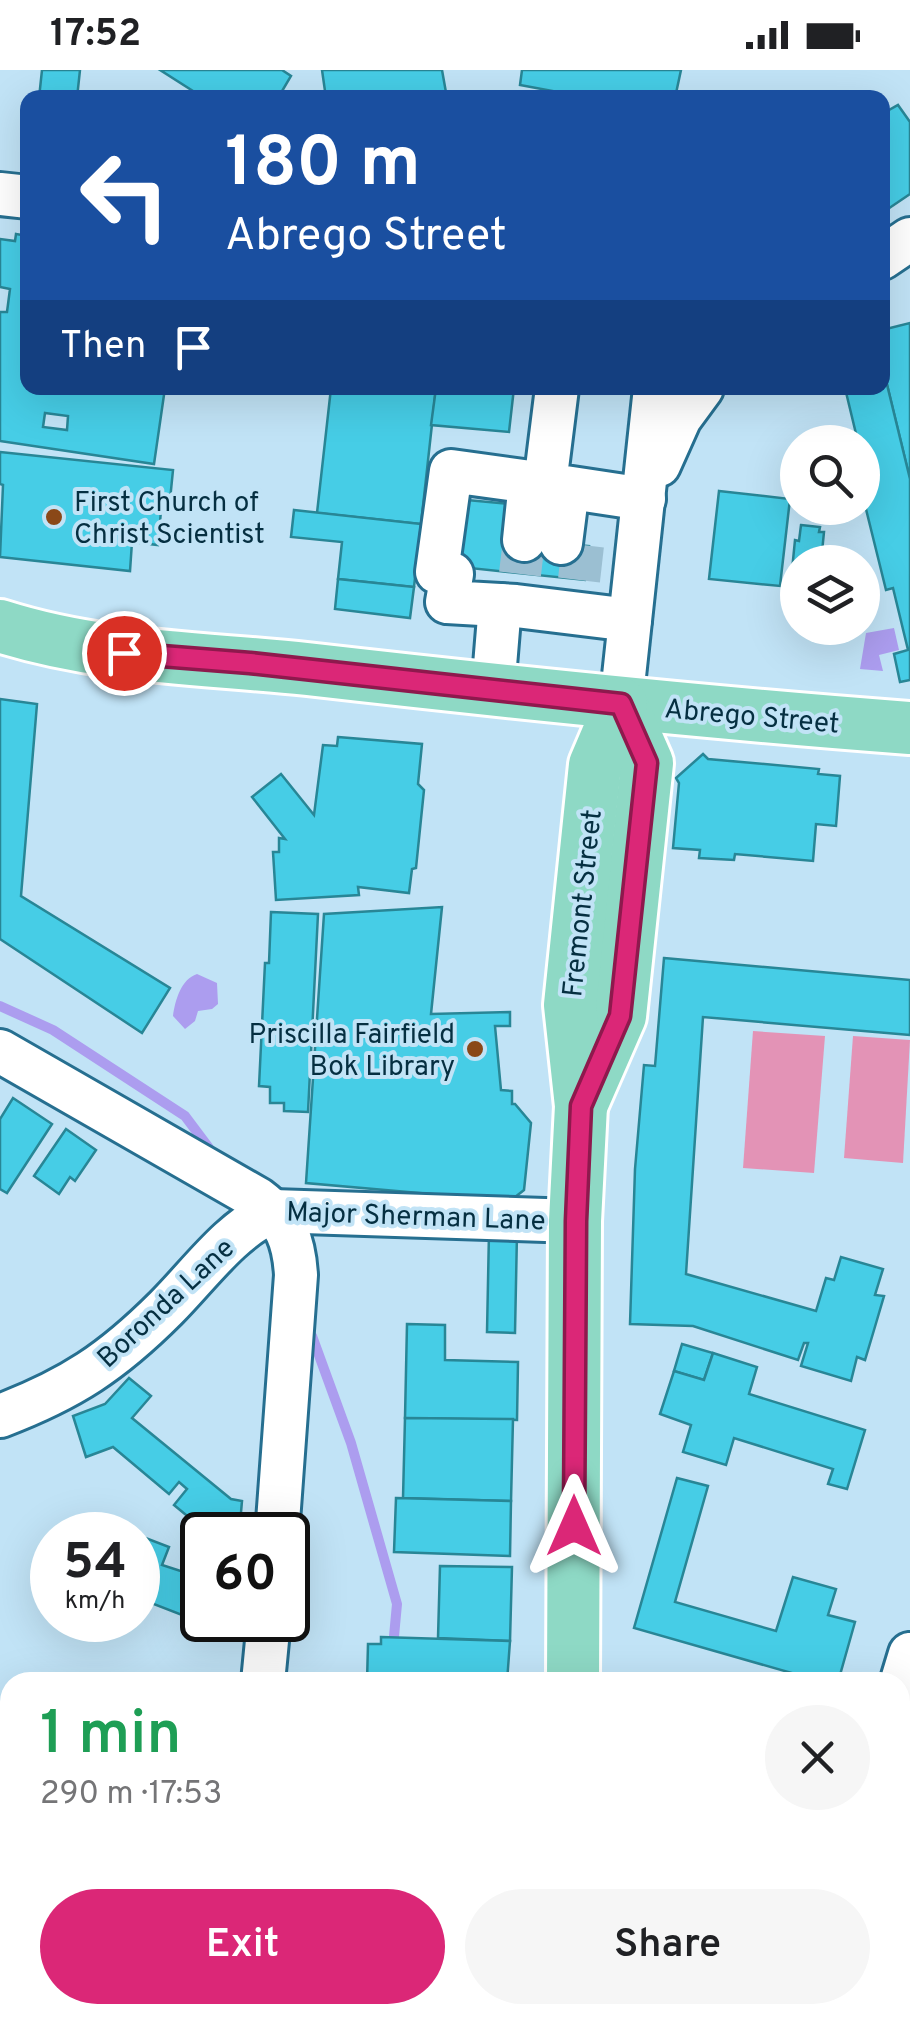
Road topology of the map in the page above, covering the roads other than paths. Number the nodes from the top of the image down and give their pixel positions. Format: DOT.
graph roads {
  1 [pos="557,395"];
  2 [pos="654,395"];
  3 [pos="697,395"];
  4 [pos="558,486"];
  5 [pos="644,499"];
  6 [pos="546,579"];
  7 [pos="630,620"];
  8 [pos="0,626"];
  9 [pos="493,690"];
  10 [pos="621,704"];
  11 [pos="910,728"];
  12 [pos="0,1051"];
  13 [pos="274,1211"];
  14 [pos="576,1221"];
  15 [pos="0,1416"];
  16 [pos="279,1512"];
  17 [pos="268,1642"];
  18 [pos="264,1672"];
  19 [pos="582,1672"];
  1 -- 4 [label="street"];
  2 -- 5 [label="street, Fremont Street"];
  3 -- 5 [label="street, Fremont Street"];
  4 -- 5 [label="street"];
  4 -- 6 [label="street"];
  4 -- 6 [label="street"];
  5 -- 7 [label="street, Fremont Street"];
  6 -- 7 [label="street"];
  6 -- 9 [label="street"];
  7 -- 10 [label="street, Fremont Street"];
  8 -- 9 [label="main road, Abrego Street"];
  9 -- 10 [label="main road, Abrego Street"];
  10 -- 11 [label="main road, Abrego Street"];
  10 -- 14 [label="main road, Fremont Street"];
  12 -- 13 [label="street, Major Sherman Lane"];
  13 -- 14 [label="street, Major Sherman Lane"];
  13 -- 15 [label="street, Boronda Lane"];
  13 -- 16 [label="street"];
  14 -- 19 [label="main road, Fremont Street"];
  17 -- 18 [label="street"];
}
